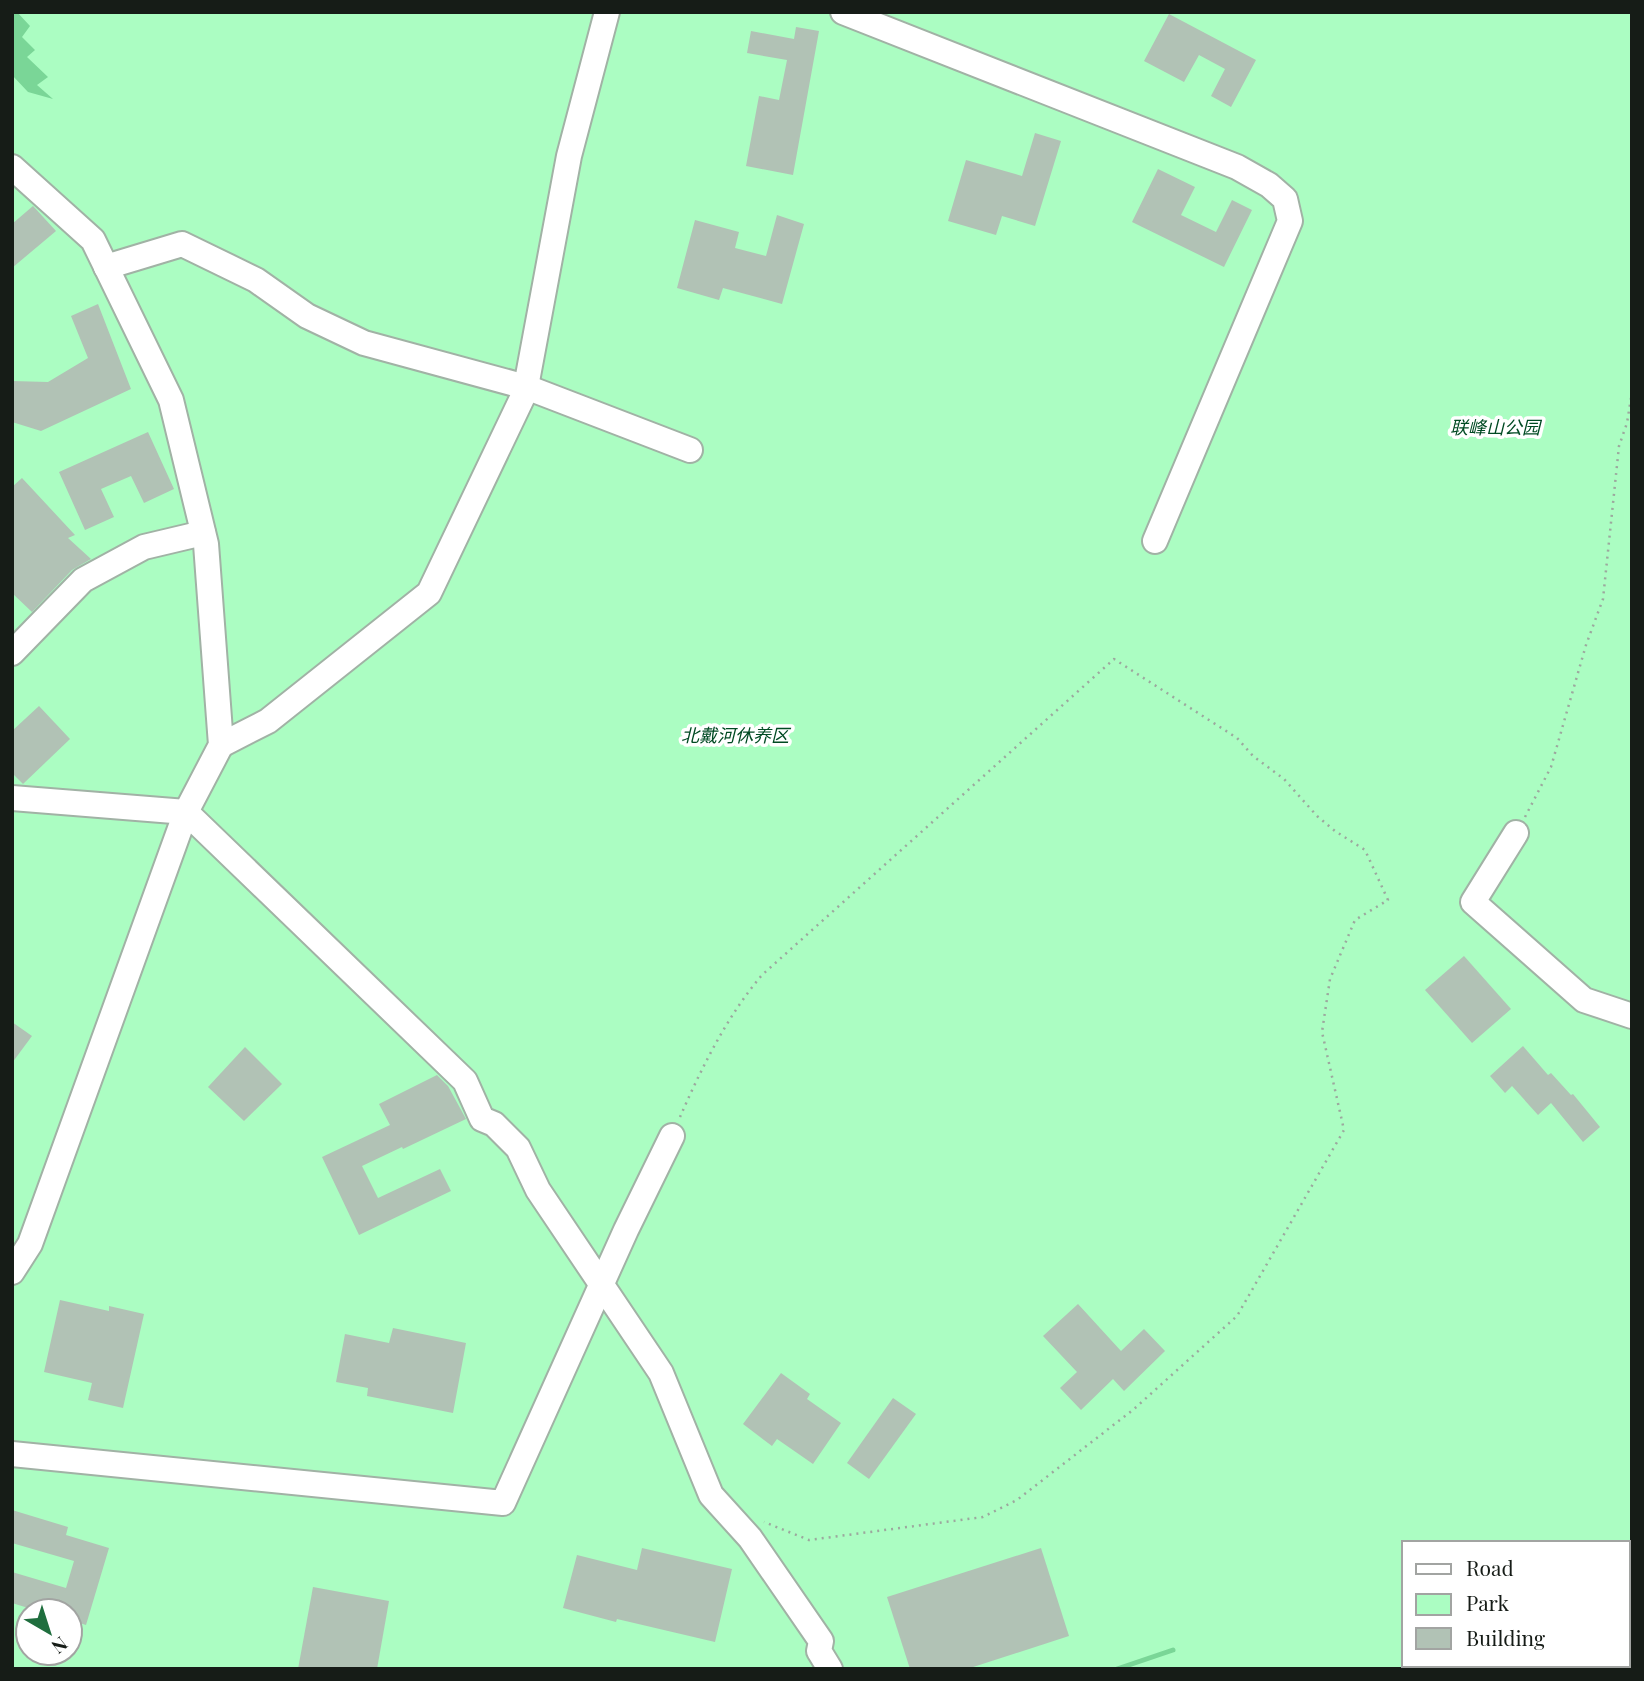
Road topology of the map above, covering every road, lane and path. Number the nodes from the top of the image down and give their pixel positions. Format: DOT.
graph roads {
  1 [pos="607,12"];
  2 [pos="843,12"];
  3 [pos="12,167"];
  4 [pos="106,267"];
  5 [pos="526,387"];
  6 [pos="1632,392"];
  7 [pos="690,450"];
  8 [pos="204,533"];
  9 [pos="1155,541"];
  10 [pos="12,653"];
  11 [pos="221,745"];
  12 [pos="12,798"];
  13 [pos="186,812"];
  14 [pos="1516,833"];
  15 [pos="1632,1016"];
  16 [pos="672,1136"];
  17 [pos="12,1272"];
  18 [pos="601,1284"];
  19 [pos="12,1454"];
  20 [pos="755,1519"];
  21 [pos="830,1669"];
  1 -- 5 [label="street"];
  2 -- 9 [label="street"];
  3 -- 4 [label="street"];
  4 -- 5 [label="street"];
  4 -- 8 [label="street"];
  5 -- 7 [label="street"];
  5 -- 11 [label="street"];
  6 -- 14 [label="path"];
  8 -- 10 [label="street"];
  8 -- 11 [label="street"];
  11 -- 13 [label="street"];
  12 -- 13 [label="street"];
  13 -- 17 [label="street"];
  13 -- 18 [label="street"];
  14 -- 15 [label="street"];
  16 -- 18 [label="street"];
  16 -- 20 [label="path"];
  18 -- 19 [label="street"];
  18 -- 21 [label="street"];
}
